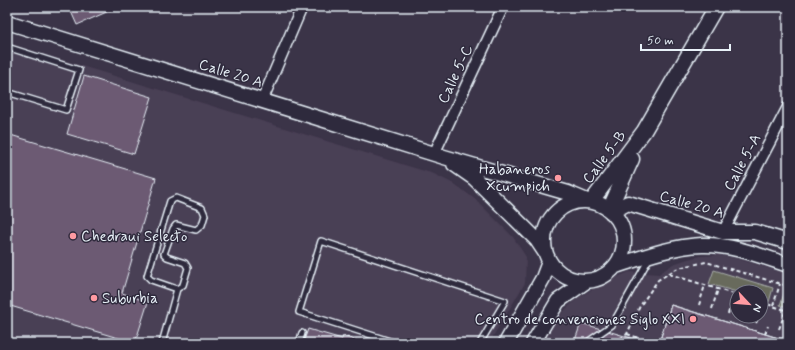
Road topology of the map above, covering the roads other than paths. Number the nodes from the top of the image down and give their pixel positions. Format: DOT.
graph roads {
  1 [pos="302,7"];
  2 [pos="504,7"];
  3 [pos="716,7"];
  4 [pos="7,22"];
  5 [pos="7,47"];
  6 [pos="7,92"];
  7 [pos="262,101"];
  8 [pos="788,107"];
  9 [pos="644,131"];
  10 [pos="439,156"];
  11 [pos="589,202"];
  12 [pos="610,211"];
  13 [pos="723,232"];
  14 [pos="788,242"];
  15 [pos="652,255"];
  16 [pos="548,258"];
  17 [pos="788,264"];
  18 [pos="616,266"];
  19 [pos="585,282"];
  20 [pos="177,289"];
  21 [pos="302,332"];
  22 [pos="162,343"];
  23 [pos="299,343"];
  24 [pos="396,343"];
  25 [pos="480,343"];
  26 [pos="506,343"];
  27 [pos="533,343"];
  28 [pos="586,343"];
  1 -- 7 [label="street"];
  2 -- 10 [label="street, Calle 5-C"];
  3 -- 9 [label="street, Calle 5-B"];
  4 -- 7 [label="street, Calle 20 A"];
  5 -- 6 [label="lane"];
  7 -- 10 [label="street, Calle 20 A"];
  8 -- 13 [label="street, Calle 5-A"];
  9 -- 11 [label="street, Calle 5-B"];
  9 -- 12 [label="street, Calle 5-B"];
  10 -- 11 [label="street, Calle 20 A"];
  10 -- 16 [label="street, Calle 20 A"];
  11 -- 12 [label="street"];
  11 -- 16 [label="street"];
  12 -- 13 [label="street, Calle 20 A"];
  12 -- 18 [label="street"];
  13 -- 14 [label="street, Calle 20 A"];
  15 -- 17 [label="street"];
  15 -- 18 [label="street"];
  15 -- 28 [label="lane"];
  16 -- 19 [label="street"];
  16 -- 26 [label="street"];
  18 -- 19 [label="street"];
  19 -- 27 [label="street"];
  20 -- 20 [label="lane"];
  20 -- 22 [label="lane"];
  21 -- 23 [label="lane"];
  24 -- 25 [label="lane"];
}
